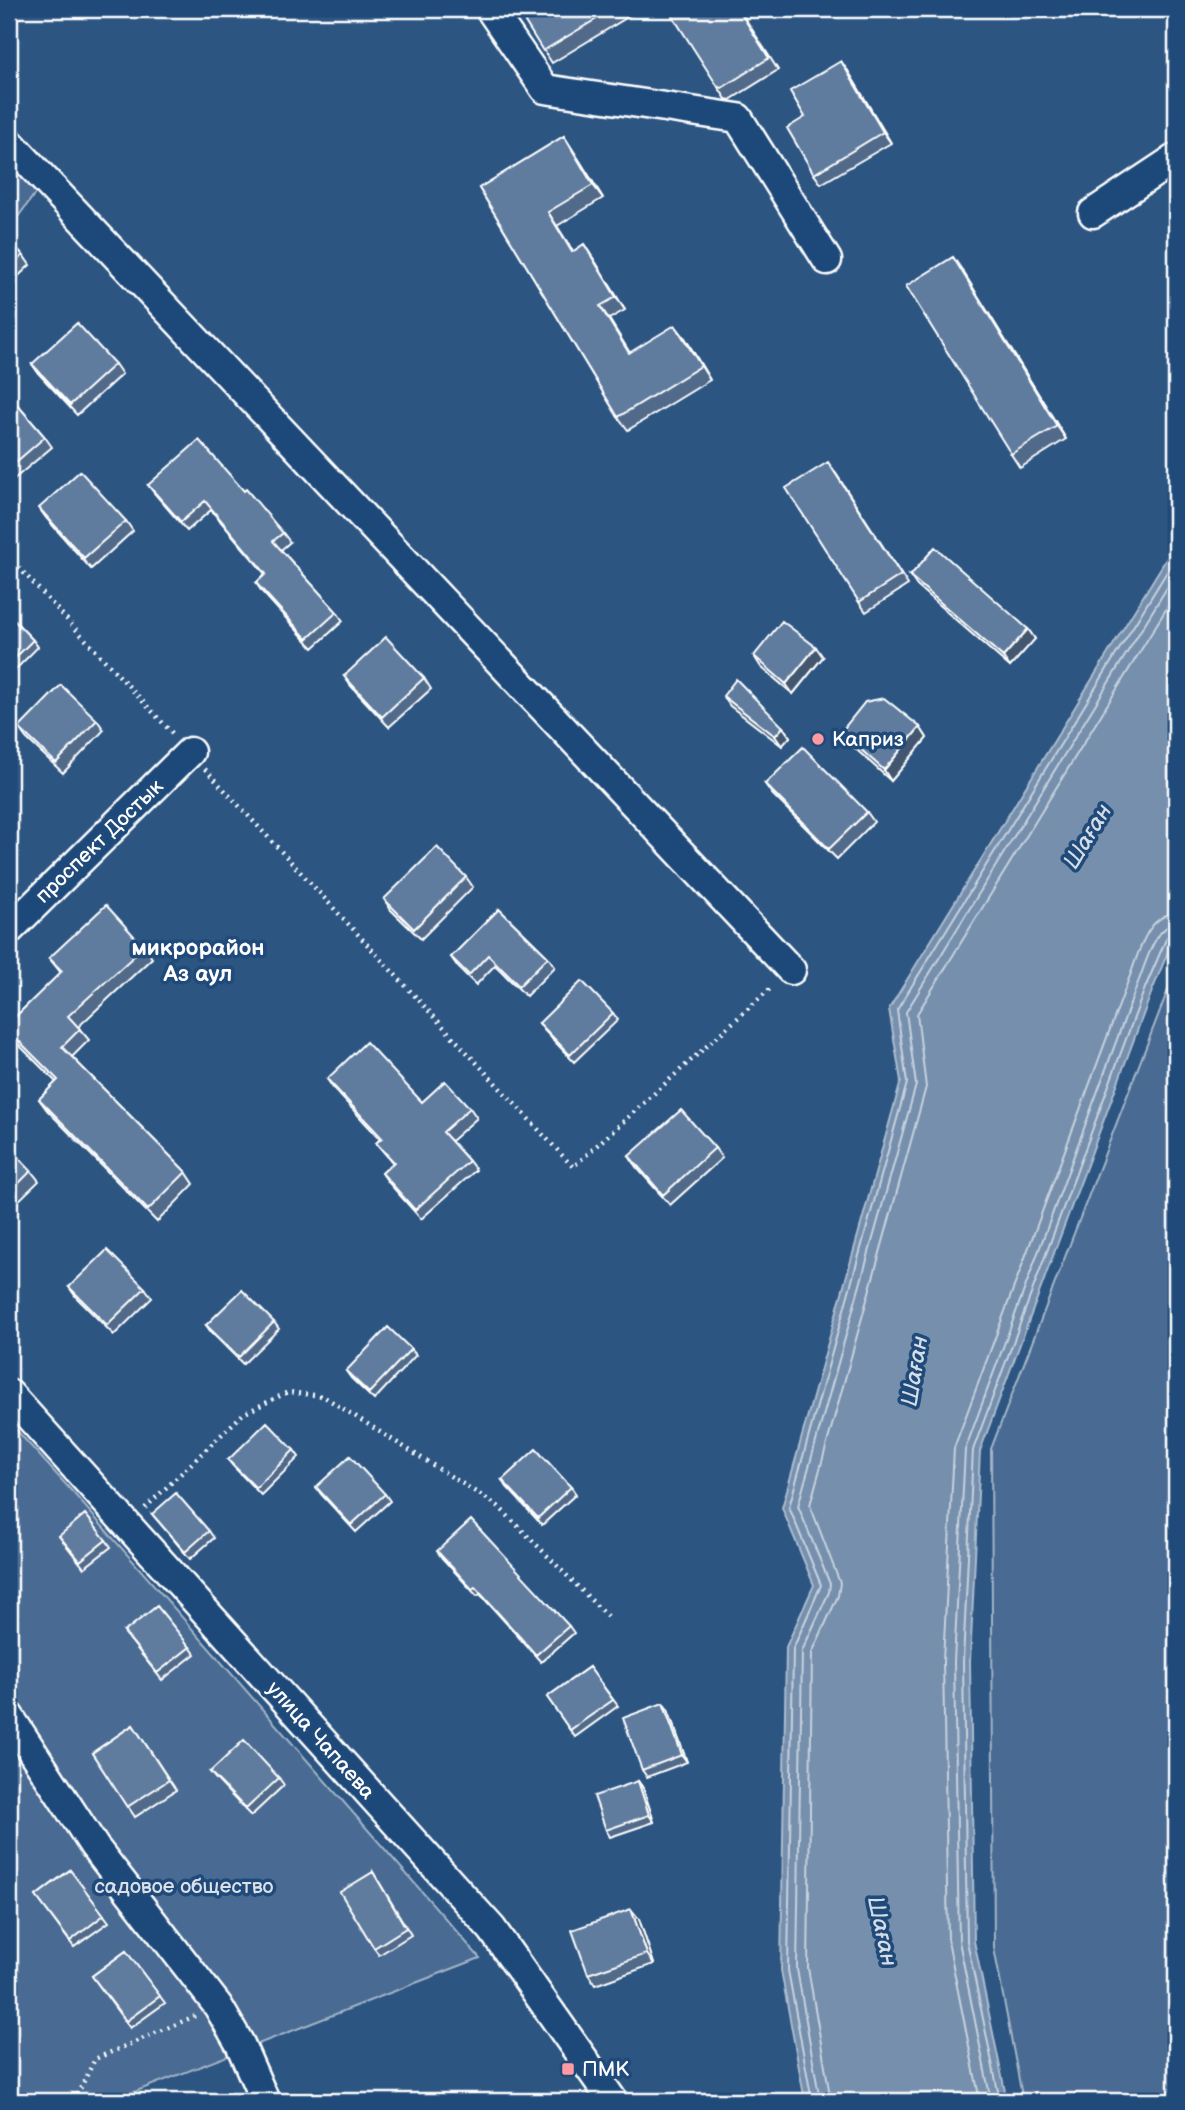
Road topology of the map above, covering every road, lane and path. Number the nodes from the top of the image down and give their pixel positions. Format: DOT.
graph roads {
  1 [pos="490,9"];
  2 [pos="9,142"];
  3 [pos="1176,158"];
  4 [pos="1093,213"];
  5 [pos="827,260"];
  6 [pos="9,556"];
  7 [pos="190,752"];
  8 [pos="9,930"];
  9 [pos="791,970"];
  10 [pos="9,1394"];
  11 [pos="128,1526"];
  12 [pos="607,1616"];
  13 [pos="9,1716"];
  14 [pos="218,2006"];
  15 [pos="74,2101"];
  16 [pos="265,2101"];
  17 [pos="613,2101"];
  1 -- 5 [label="street"];
  2 -- 9 [label="street"];
  3 -- 4 [label="street"];
  6 -- 7 [label="path"];
  7 -- 8 [label="street, проспект Достык"];
  7 -- 9 [label="path"];
  10 -- 11 [label="street, улица Чапаева"];
  11 -- 12 [label="path"];
  11 -- 17 [label="street, улица Чапаева"];
  13 -- 14 [label="street"];
  14 -- 15 [label="path"];
  14 -- 16 [label="street"];
}
